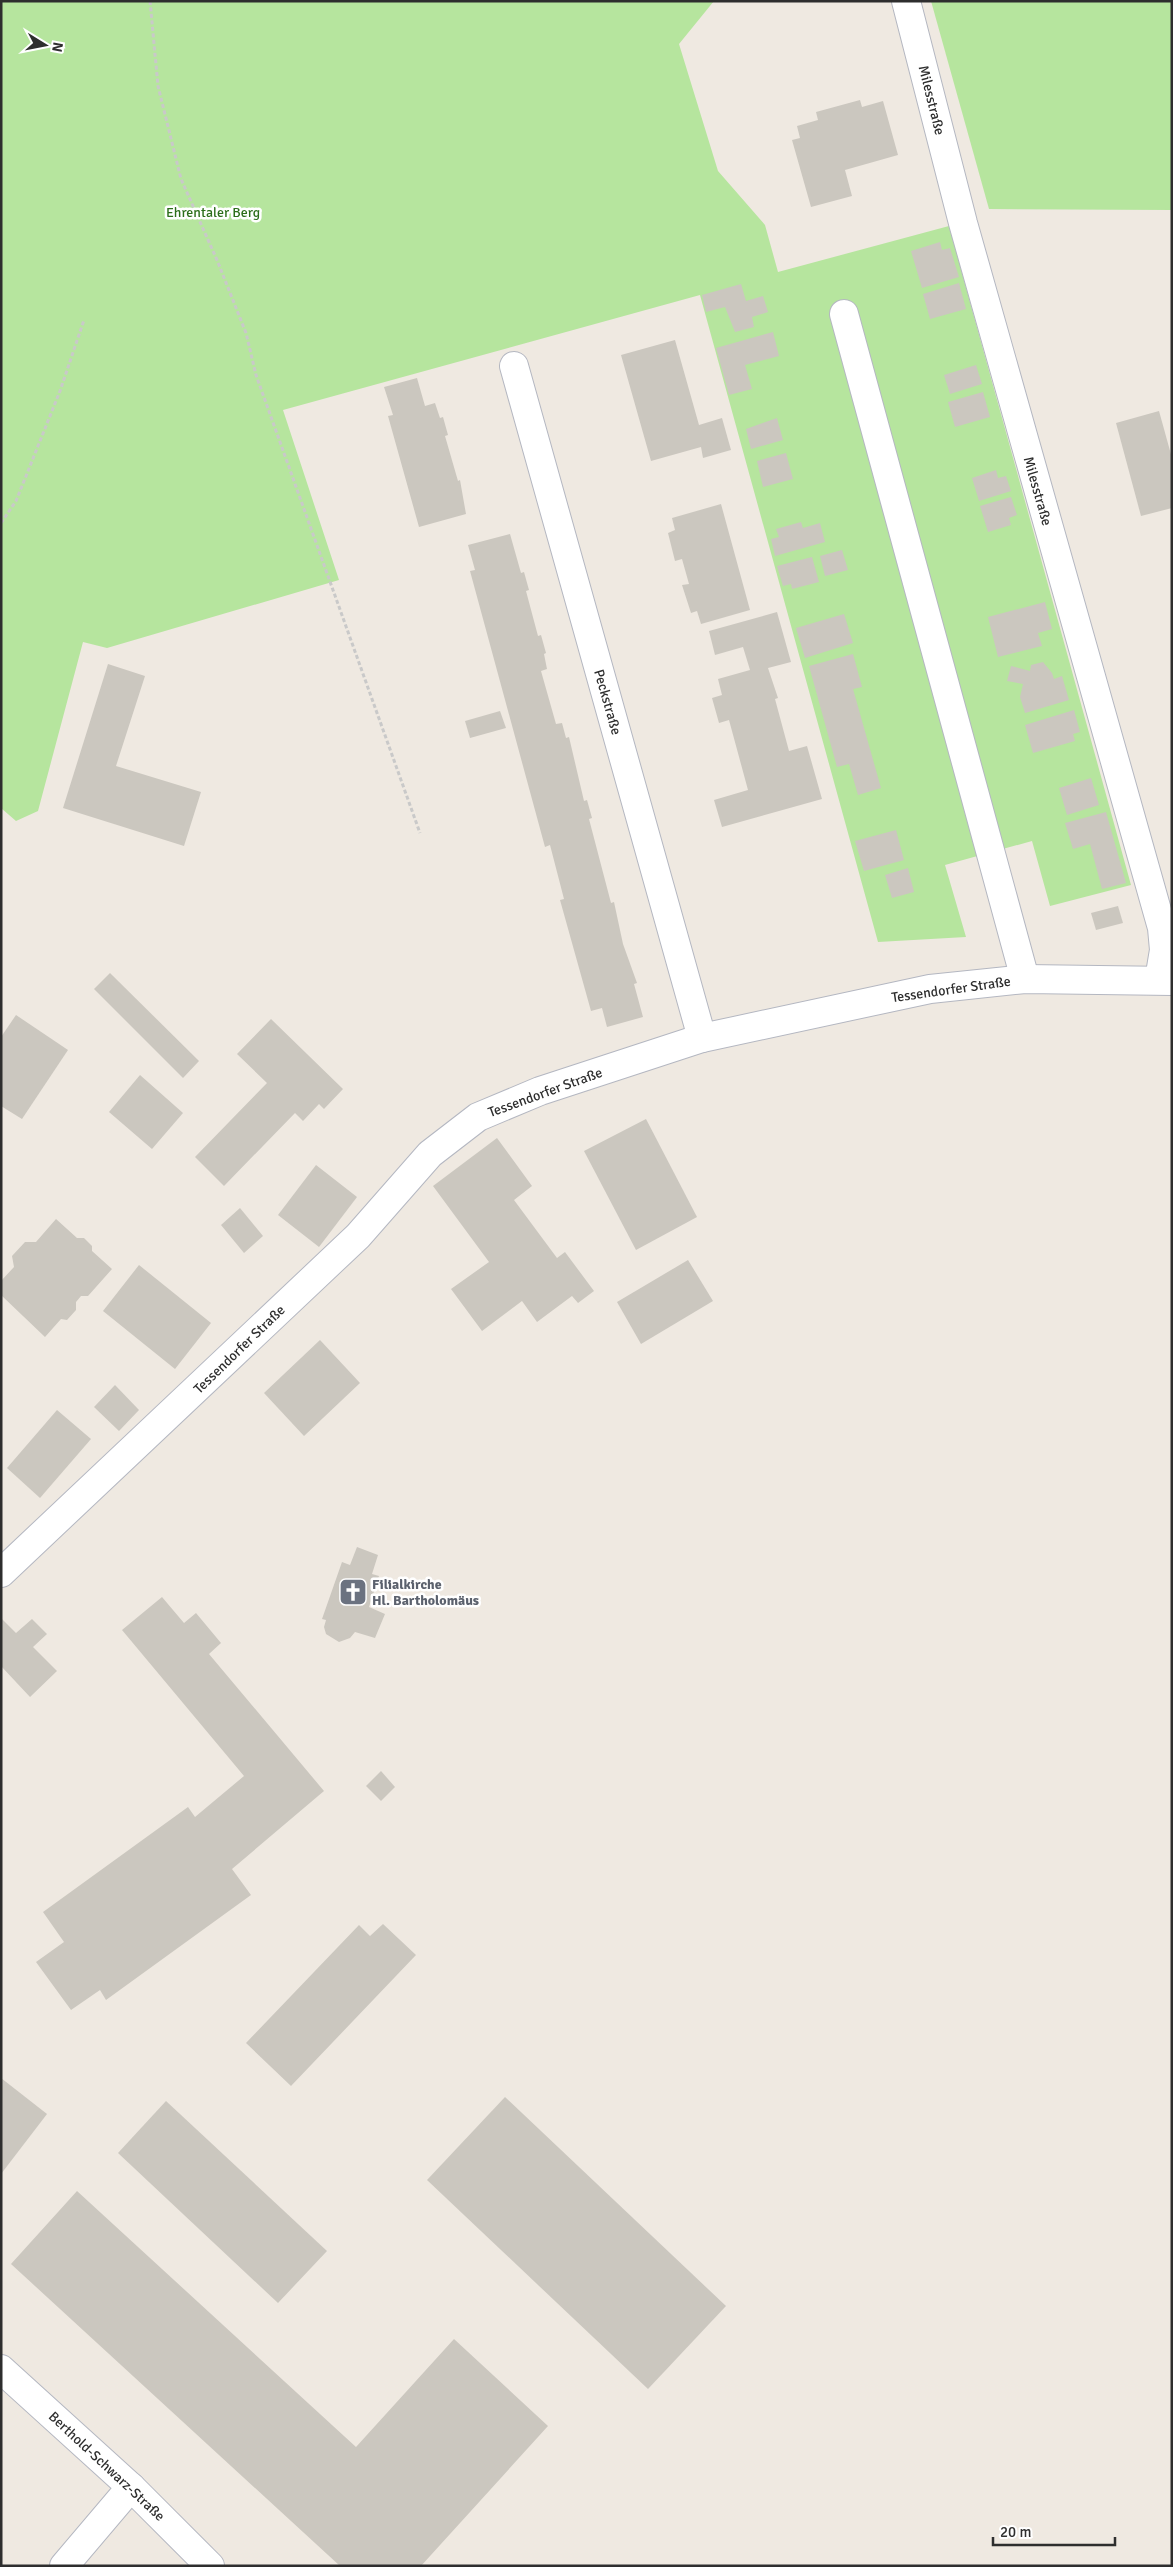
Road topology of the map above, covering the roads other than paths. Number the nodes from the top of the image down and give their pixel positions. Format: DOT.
graph roads {
  1 [pos="906,1"];
  2 [pos="844,314"];
  3 [pos="514,366"];
  4 [pos="1024,979"];
  5 [pos="1166,981"];
  6 [pos="702,1038"];
  7 [pos="1,1573"];
  8 [pos="1,2369"];
  9 [pos="131,2487"];
  10 [pos="64,2566"];
  11 [pos="210,2566"];
  1 -- 5 [label="street, Milesstraße"];
  2 -- 4 [label="street"];
  3 -- 6 [label="street, Peckstraße"];
  4 -- 5 [label="street, Tessendorfer Straße"];
  4 -- 6 [label="street, Tessendorfer Straße"];
  6 -- 7 [label="street, Tessendorfer Straße"];
  8 -- 9 [label="street, Berthold-Schwarz-Straße"];
  9 -- 10 [label="street"];
  9 -- 11 [label="street, Berthold-Schwarz-Straße"];
}
